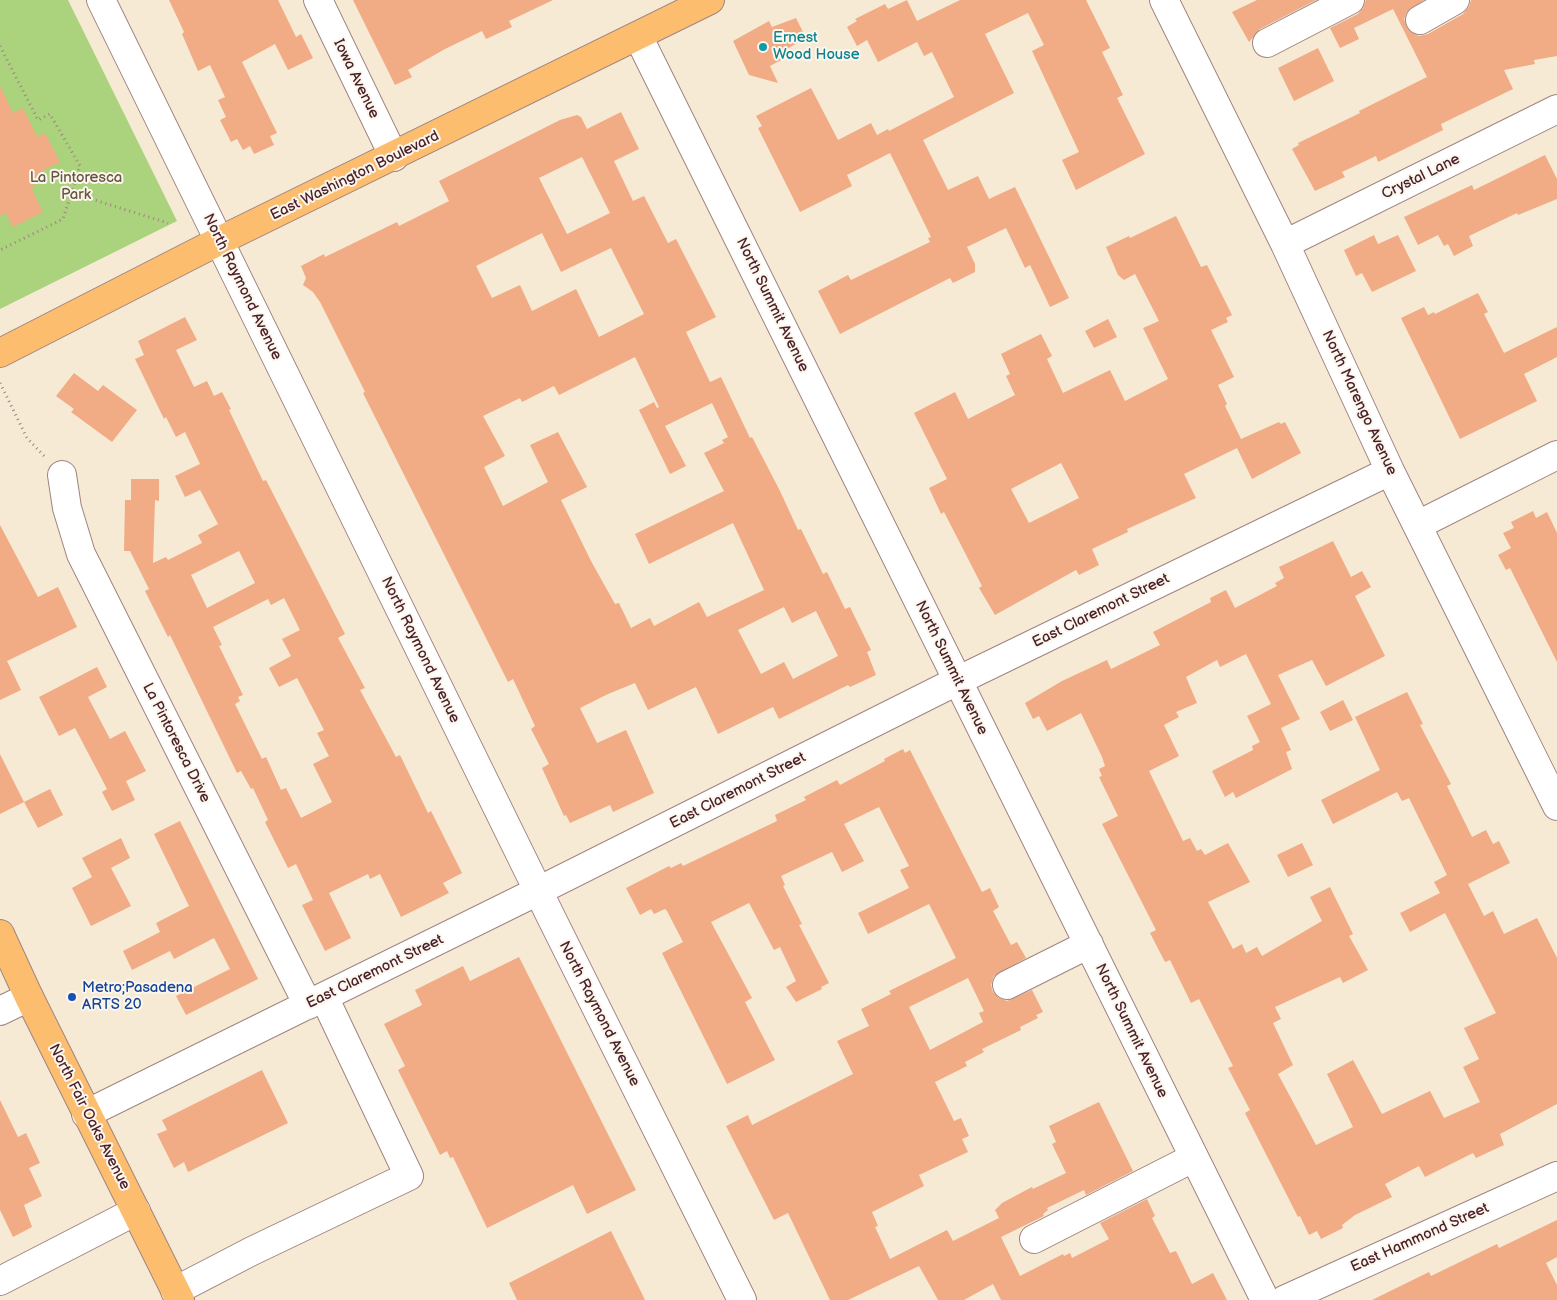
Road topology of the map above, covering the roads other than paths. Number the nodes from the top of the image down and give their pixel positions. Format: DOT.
graph roads {
  1 [pos="101,0"];
  2 [pos="318,0"];
  3 [pos="710,0"];
  4 [pos="1164,0"];
  5 [pos="1350,0"];
  6 [pos="1455,0"];
  7 [pos="1420,20"];
  8 [pos="638,36"];
  9 [pos="1267,43"];
  10 [pos="1557,110"];
  11 [pos="394,157"];
  12 [pos="219,241"];
  13 [pos="1285,244"];
  14 [pos="0,353"];
  15 [pos="1557,455"];
  16 [pos="1390,471"];
  17 [pos="62,475"];
  18 [pos="1418,525"];
  19 [pos="957,681"];
  20 [pos="1557,806"];
  21 [pos="538,891"];
  22 [pos="0,934"];
  23 [pos="1089,944"];
  24 [pos="1007,985"];
  25 [pos="29,997"];
  26 [pos="316,1001"];
  27 [pos="0,1011"];
  28 [pos="86,1114"];
  29 [pos="1193,1158"];
  30 [pos="1557,1176"];
  31 [pos="136,1212"];
  32 [pos="1034,1239"];
  33 [pos="0,1281"];
  34 [pos="177,1295"];
  35 [pos="742,1300"];
  36 [pos="1265,1300"];
  37 [pos="1284,1300"];
  1 -- 12 [label="street, North Raymond Avenue"];
  2 -- 11 [label="street, Iowa Avenue"];
  3 -- 8 [label="main road, East Washington Boulevard"];
  4 -- 13 [label="street, North Marengo Avenue"];
  5 -- 9 [label="street"];
  6 -- 7 [label="street"];
  8 -- 11 [label="main road, East Washington Boulevard"];
  8 -- 19 [label="street, North Summit Avenue"];
  10 -- 13 [label="street, Crystal Lane"];
  11 -- 12 [label="main road, East Washington Boulevard"];
  12 -- 14 [label="main road, East Washington Boulevard"];
  12 -- 21 [label="street, North Raymond Avenue"];
  13 -- 16 [label="street, North Marengo Avenue"];
  15 -- 18 [label="street"];
  16 -- 18 [label="street, North Marengo Avenue"];
  16 -- 19 [label="street, East Claremont Street"];
  17 -- 26 [label="street, La Pintoresca Drive"];
  18 -- 20 [label="street, North Marengo Avenue"];
  19 -- 21 [label="street, East Claremont Street"];
  19 -- 23 [label="street, North Summit Avenue"];
  21 -- 26 [label="street, East Claremont Street"];
  21 -- 35 [label="street, North Raymond Avenue"];
  22 -- 25 [label="main road, North Fair Oaks Avenue"];
  23 -- 24 [label="street"];
  23 -- 29 [label="street, North Summit Avenue"];
  25 -- 27 [label="street"];
  25 -- 28 [label="main road, North Fair Oaks Avenue"];
  26 -- 28 [label="street, East Claremont Street"];
  26 -- 34 [label="street, La Pintoresca Drive"];
  28 -- 31 [label="main road, North Fair Oaks Avenue"];
  29 -- 32 [label="street"];
  29 -- 36 [label="street, North Summit Avenue"];
  30 -- 37 [label="street, East Hammond Street"];
  31 -- 33 [label="street"];
  31 -- 34 [label="main road, North Fair Oaks Avenue"];
}
